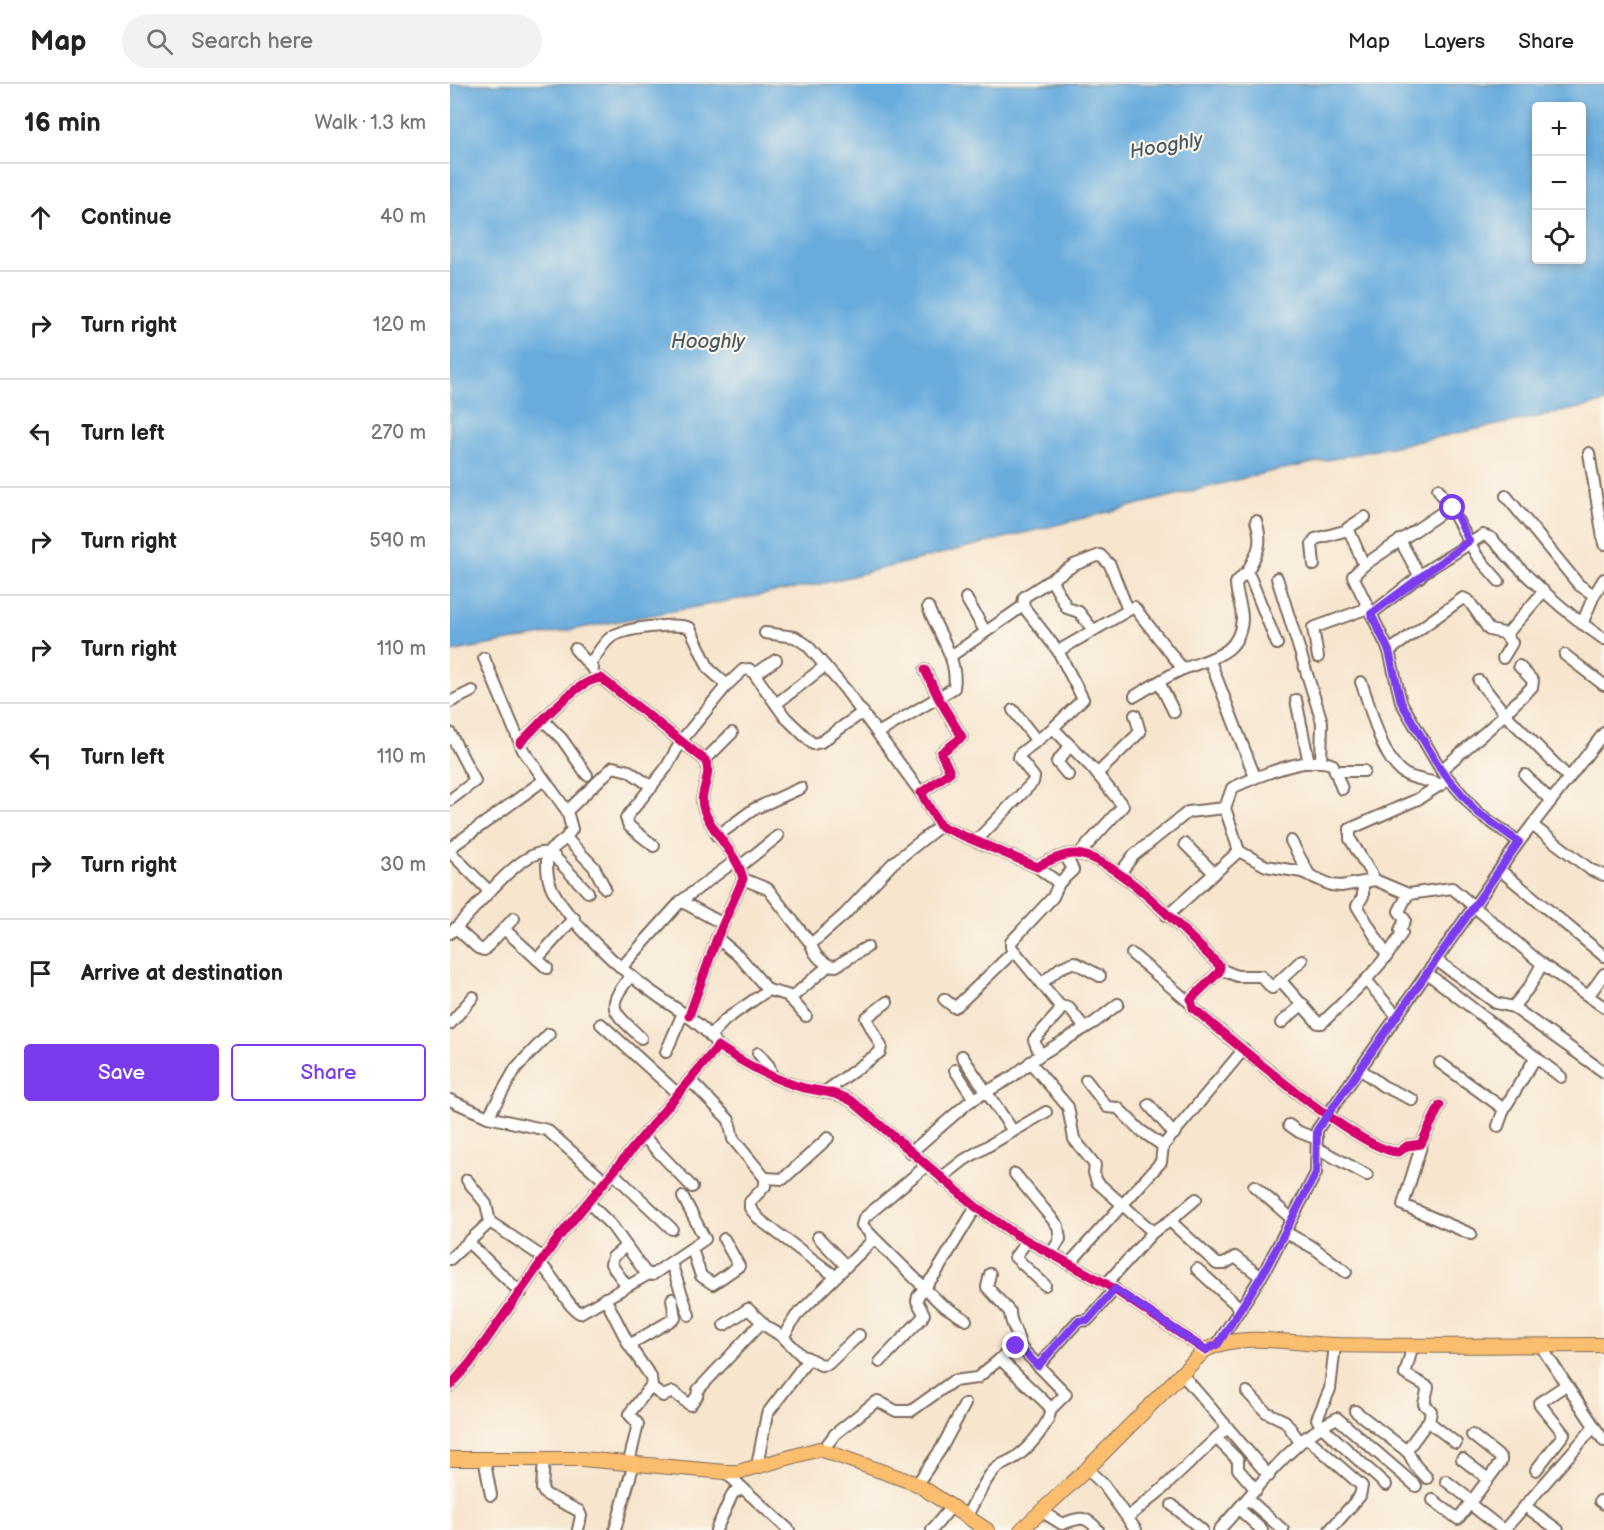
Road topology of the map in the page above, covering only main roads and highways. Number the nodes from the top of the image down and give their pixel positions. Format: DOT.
graph roads {
  1 [pos="1604,1345"];
  2 [pos="450,1459"];
  3 [pos="987,1530"];
  4 [pos="1021,1530"];
  1 -- 4 [label="main road"];
  2 -- 3 [label="main road"];
}
